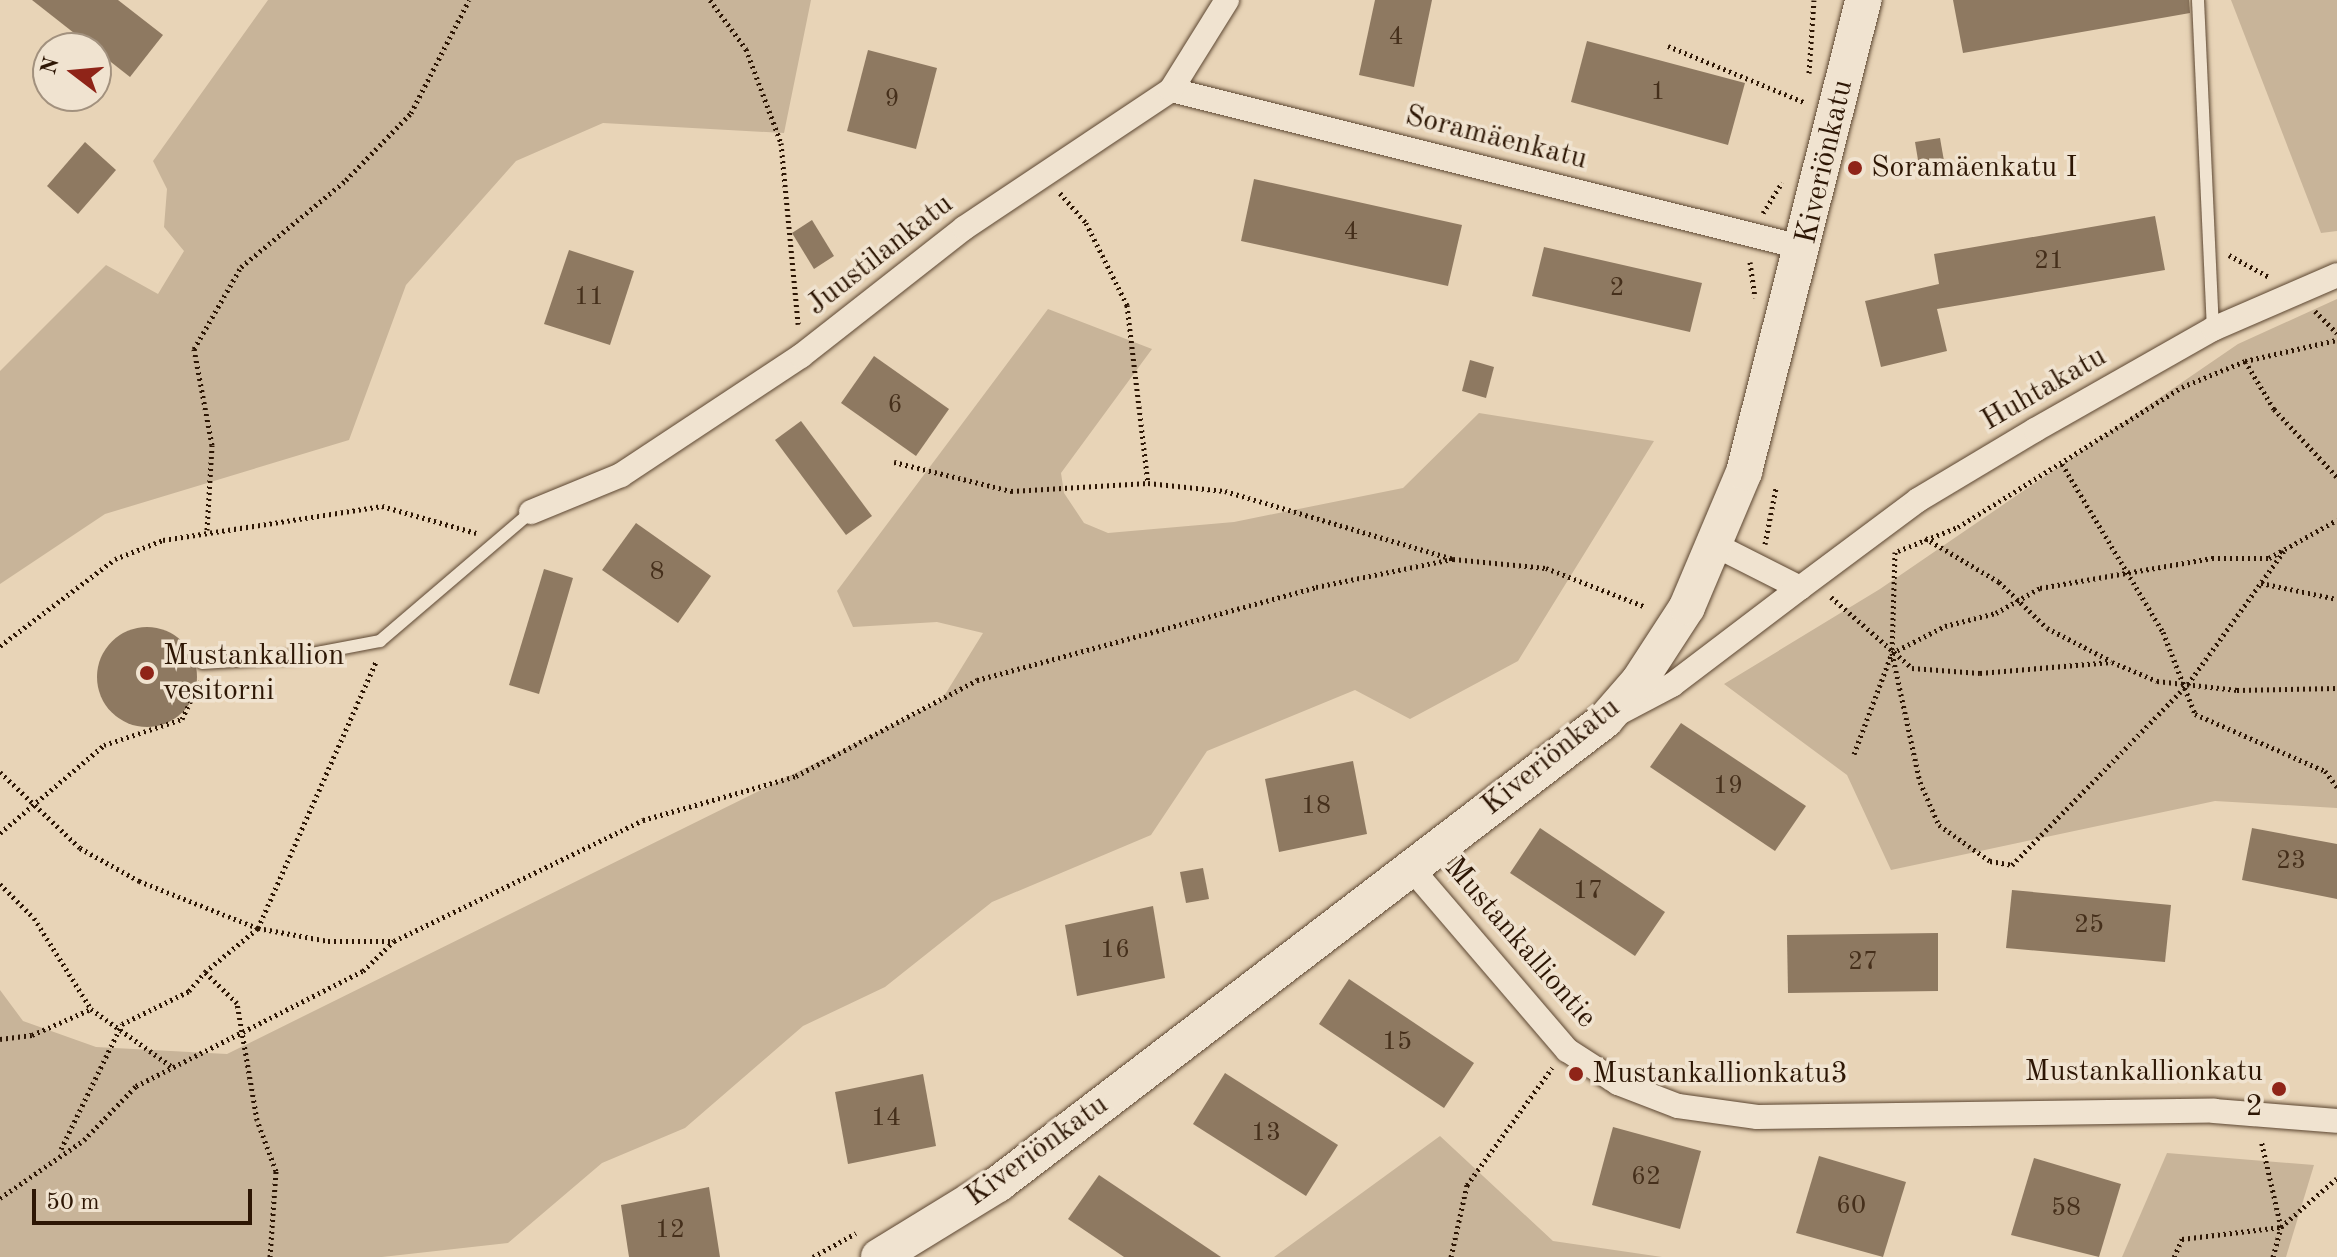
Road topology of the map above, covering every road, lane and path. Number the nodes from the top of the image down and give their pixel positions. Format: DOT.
graph roads {
  1 [pos="469,0"];
  2 [pos="710,0"];
  3 [pos="1227,0"];
  4 [pos="1814,0"];
  5 [pos="1863,0"];
  6 [pos="2198,0"];
  7 [pos="1668,46"];
  8 [pos="1809,79"];
  9 [pos="1171,90"];
  10 [pos="1809,92"];
  11 [pos="1807,103"];
  12 [pos="1803,118"];
  13 [pos="1044,175"];
  14 [pos="1787,178"];
  15 [pos="1758,237"];
  16 [pos="1804,248"];
  17 [pos="2337,275"];
  18 [pos="1758,309"];
  19 [pos="2213,329"];
  20 [pos="2337,340"];
  21 [pos="801,356"];
  22 [pos="2245,361"];
  23 [pos="894,462"];
  24 [pos="2062,464"];
  25 [pos="2337,477"];
  26 [pos="1148,483"];
  27 [pos="531,512"];
  28 [pos="2337,520"];
  29 [pos="207,530"];
  30 [pos="1924,538"];
  31 [pos="497,539"];
  32 [pos="1717,546"];
  33 [pos="2284,551"];
  34 [pos="1895,552"];
  35 [pos="1883,558"];
  36 [pos="1453,559"];
  37 [pos="2127,573"];
  38 [pos="2261,583"];
  39 [pos="1811,588"];
  40 [pos="1652,598"];
  41 [pos="2017,599"];
  42 [pos="2337,599"];
  43 [pos="1646,607"];
  44 [pos="1638,618"];
  45 [pos="380,641"];
  46 [pos="0,646"];
  47 [pos="1892,653"];
  48 [pos="2112,662"];
  49 [pos="202,663"];
  50 [pos="2188,684"];
  51 [pos="2337,688"];
  52 [pos="1605,720"];
  53 [pos="1854,754"];
  54 [pos="0,772"];
  55 [pos="2337,787"];
  56 [pos="33,804"];
  57 [pos="0,833"];
  58 [pos="1411,868"];
  59 [pos="0,884"];
  60 [pos="258,928"];
  61 [pos="394,941"];
  62 [pos="205,972"];
  63 [pos="91,1009"];
  64 [pos="122,1024"];
  65 [pos="240,1034"];
  66 [pos="0,1039"];
  67 [pos="1567,1050"];
  68 [pos="172,1066"];
  69 [pos="2255,1114"];
  70 [pos="2337,1121"];
  71 [pos="61,1150"];
  72 [pos="2337,1178"];
  73 [pos="0,1198"];
  74 [pos="2281,1227"];
  75 [pos="874,1241"];
  76 [pos="821,1255"];
  77 [pos="270,1257"];
  78 [pos="813,1257"];
  79 [pos="1451,1257"];
  80 [pos="2174,1257"];
  81 [pos="2273,1257"];
  1 -- 29 [label="path"];
  2 -- 21 [label="path"];
  3 -- 9 [label="street, Juustilankatu"];
  4 -- 8 [label="path"];
  5 -- 16 [label="street, Kiveriönkatu"];
  6 -- 19 [label="lane"];
  7 -- 11 [label="path"];
  9 -- 13 [label="street, Juustilankatu"];
  9 -- 15 [label="street, Soramäenkatu"];
  10 -- 11 [label="path"];
  11 -- 12 [label="path"];
  13 -- 21 [label="street, Juustilankatu"];
  13 -- 26 [label="path"];
  14 -- 15 [label="path"];
  15 -- 16 [label="street, Soramäenkatu"];
  15 -- 18 [label="path"];
  16 -- 32 [label="street, Kiveriönkatu"];
  17 -- 19 [label="street, Huhtakatu"];
  19 -- 39 [label="street, Huhtakatu"];
  20 -- 22 [label="path"];
  21 -- 27 [label="street, Juustilankatu"];
  22 -- 24 [label="path"];
  22 -- 25 [label="path"];
  23 -- 26 [label="path"];
  24 -- 30 [label="path"];
  24 -- 37 [label="path"];
  26 -- 36 [label="path"];
  27 -- 31 [label="lane"];
  28 -- 33 [label="path"];
  29 -- 31 [label="path"];
  29 -- 46 [label="path"];
  30 -- 34 [label="path"];
  30 -- 41 [label="path"];
  31 -- 45 [label="lane"];
  32 -- 39 [label="street"];
  32 -- 52 [label="street, Kiveriönkatu"];
  33 -- 37 [label="path"];
  33 -- 38 [label="path"];
  34 -- 35 [label="path"];
  34 -- 47 [label="path"];
  36 -- 43 [label="path"];
  36 -- 61 [label="path"];
  37 -- 41 [label="path"];
  37 -- 50 [label="path"];
  38 -- 42 [label="path"];
  38 -- 50 [label="path"];
  39 -- 47 [label="path"];
  39 -- 52 [label="street, Huhtakatu"];
  40 -- 43 [label="path"];
  41 -- 47 [label="path"];
  41 -- 48 [label="path"];
  43 -- 44 [label="path"];
  45 -- 49 [label="lane"];
  45 -- 60 [label="path"];
  47 -- 48 [label="path"];
  47 -- 50 [label="path"];
  47 -- 53 [label="path"];
  48 -- 50 [label="path"];
  49 -- 56 [label="path"];
  50 -- 51 [label="path"];
  50 -- 55 [label="path"];
  52 -- 58 [label="street, Kiveriönkatu"];
  54 -- 56 [label="path"];
  56 -- 57 [label="path"];
  56 -- 60 [label="path"];
  58 -- 67 [label="street, Mustankalliontie"];
  58 -- 75 [label="street, Kiveriönkatu"];
  59 -- 63 [label="path"];
  60 -- 61 [label="path"];
  60 -- 62 [label="path"];
  61 -- 65 [label="path"];
  62 -- 64 [label="path"];
  62 -- 65 [label="path"];
  63 -- 64 [label="path"];
  63 -- 66 [label="path"];
  64 -- 68 [label="path"];
  64 -- 71 [label="path"];
  65 -- 68 [label="path"];
  65 -- 77 [label="path"];
  67 -- 69 [label="street, Mustankalliontie"];
  67 -- 79 [label="path"];
  68 -- 71 [label="path"];
  69 -- 70 [label="street, Mustankalliontie"];
  69 -- 74 [label="path"];
  71 -- 73 [label="path"];
  72 -- 74 [label="path"];
  74 -- 80 [label="path"];
  74 -- 81 [label="path"];
  75 -- 76 [label="path"];
  76 -- 78 [label="path"];
}
